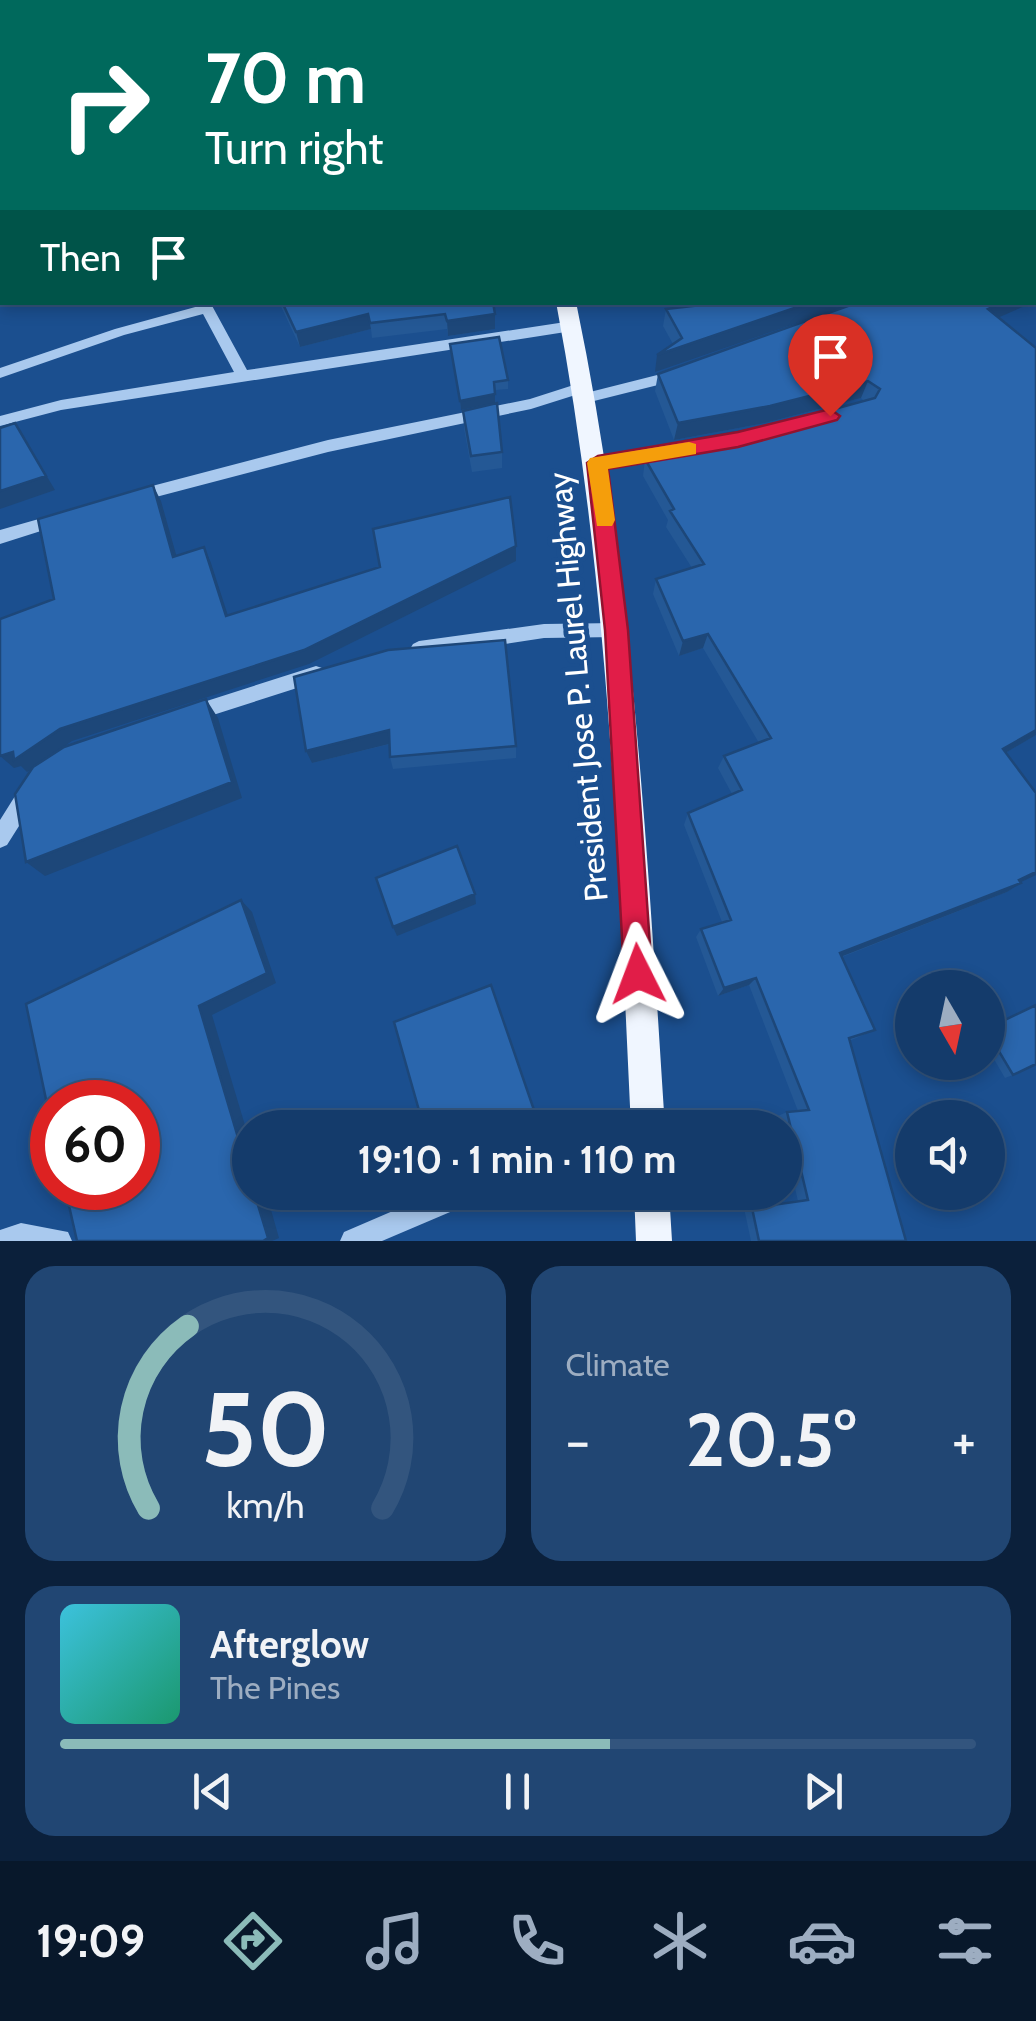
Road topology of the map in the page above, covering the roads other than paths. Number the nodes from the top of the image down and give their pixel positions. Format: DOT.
graph roads {
  1 [pos="205,306"];
  2 [pos="569,314"];
  3 [pos="686,372"];
  4 [pos="0,373"];
  5 [pos="243,376"];
  6 [pos="584,392"];
  7 [pos="0,421"];
  8 [pos="712,445"];
  9 [pos="598,463"];
  10 [pos="113,503"];
  11 [pos="75,514"];
  12 [pos="0,537"];
  13 [pos="617,630"];
  14 [pos="390,653"];
  15 [pos="339,667"];
  16 [pos="162,724"];
  17 [pos="41,774"];
  18 [pos="0,838"];
  19 [pos="647,1110"];
  20 [pos="426,1210"];
  21 [pos="652,1210"];
  22 [pos="4,1241"];
  23 [pos="59,1241"];
  24 [pos="353,1241"];
  25 [pos="654,1241"];
  1 -- 4 [label="street"];
  1 -- 5 [label="street"];
  2 -- 5 [label="street"];
  2 -- 6 [label="main road, President Jose P. Laurel Highway"];
  3 -- 6 [label="street"];
  5 -- 7 [label="street"];
  6 -- 9 [label="main road, President Jose P. Laurel Highway"];
  6 -- 10 [label="street"];
  8 -- 9 [label="street"];
  9 -- 13 [label="main road, President Jose P. Laurel Highway"];
  11 -- 12 [label="street"];
  13 -- 14 [label="street"];
  13 -- 19 [label="main road, President Jose P. Laurel Highway"];
  15 -- 16 [label="street"];
  17 -- 18 [label="street"];
  20 -- 24 [label="street"];
  21 -- 25 [label="main road"];
  22 -- 23 [label="street"];
}
